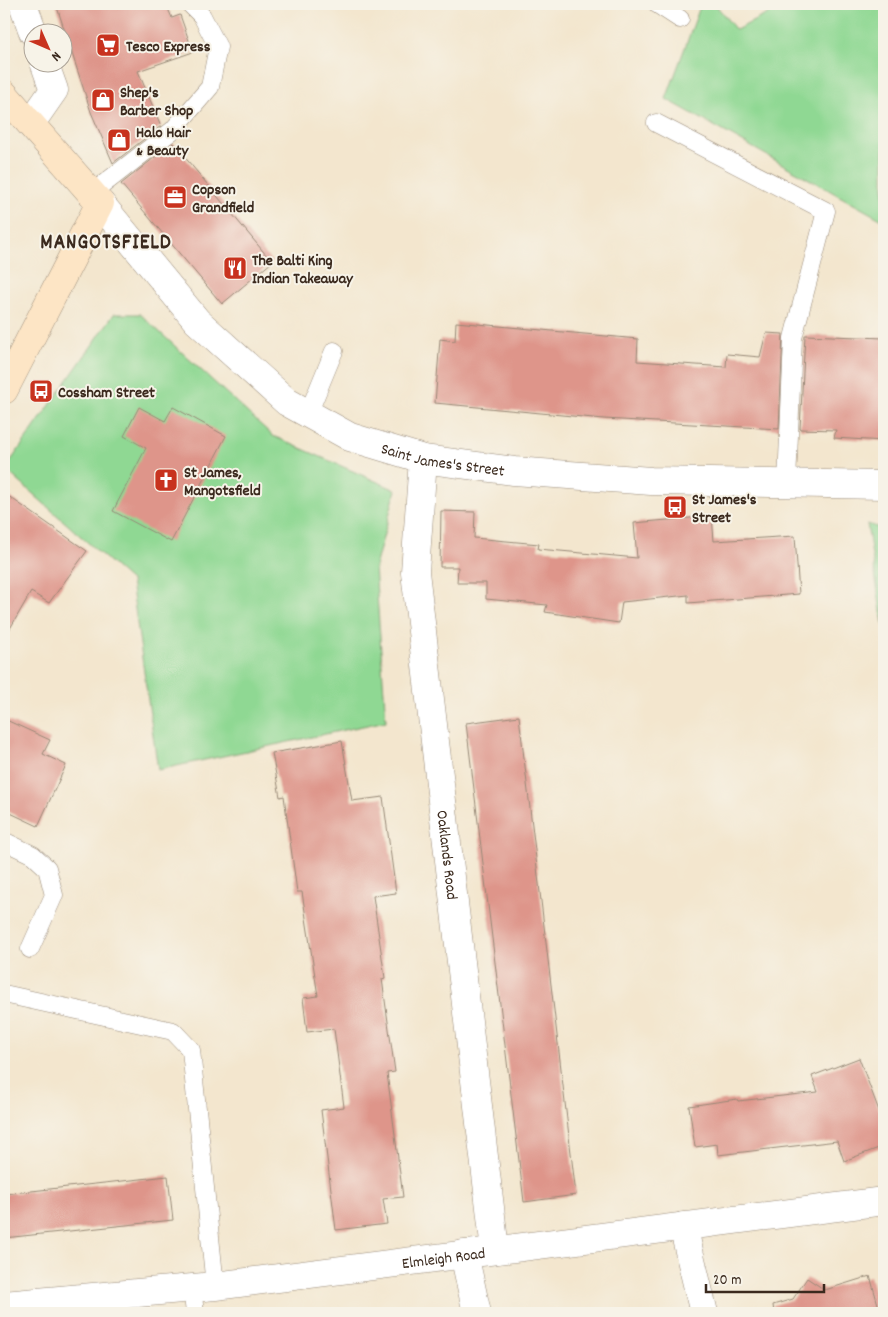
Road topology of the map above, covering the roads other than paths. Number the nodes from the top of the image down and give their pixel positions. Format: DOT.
graph roads {
  1 [pos="23,4"];
  2 [pos="190,4"];
  3 [pos="657,4"];
  4 [pos="680,19"];
  5 [pos="29,22"];
  6 [pos="48,72"];
  7 [pos="4,94"];
  8 [pos="31,123"];
  9 [pos="656,123"];
  10 [pos="96,198"];
  11 [pos="334,351"];
  12 [pos="4,390"];
  13 [pos="308,414"];
  14 [pos="423,459"];
  15 [pos="787,483"];
  16 [pos="884,485"];
  17 [pos="4,841"];
  18 [pos="30,949"];
  19 [pos="4,994"];
  20 [pos="884,1201"];
  21 [pos="683,1226"];
  22 [pos="495,1250"];
  23 [pos="464,1254"];
  24 [pos="201,1296"];
  25 [pos="4,1305"];
  26 [pos="477,1313"];
  27 [pos="704,1313"];
  1 -- 5 [label="street"];
  2 -- 10 [label="lane"];
  3 -- 4 [label="lane"];
  6 -- 8 [label="street"];
  7 -- 8 [label="main road"];
  8 -- 10 [label="main road"];
  9 -- 15 [label="lane"];
  10 -- 12 [label="main road"];
  10 -- 13 [label="street, Saint James's Street"];
  11 -- 13 [label="lane"];
  13 -- 14 [label="street, Saint James's Street"];
  14 -- 15 [label="street, Saint James's Street"];
  14 -- 22 [label="street, Oaklands Road"];
  15 -- 16 [label="street, Saint James's Street"];
  17 -- 18 [label="lane"];
  19 -- 24 [label="lane"];
  20 -- 21 [label="street, Elmleigh Road"];
  21 -- 22 [label="street, Elmleigh Road"];
  21 -- 27 [label="street"];
  22 -- 23 [label="street, Elmleigh Road"];
  23 -- 24 [label="street, Elmleigh Road"];
  23 -- 26 [label="street"];
  24 -- 25 [label="street, Elmleigh Road"];
}
